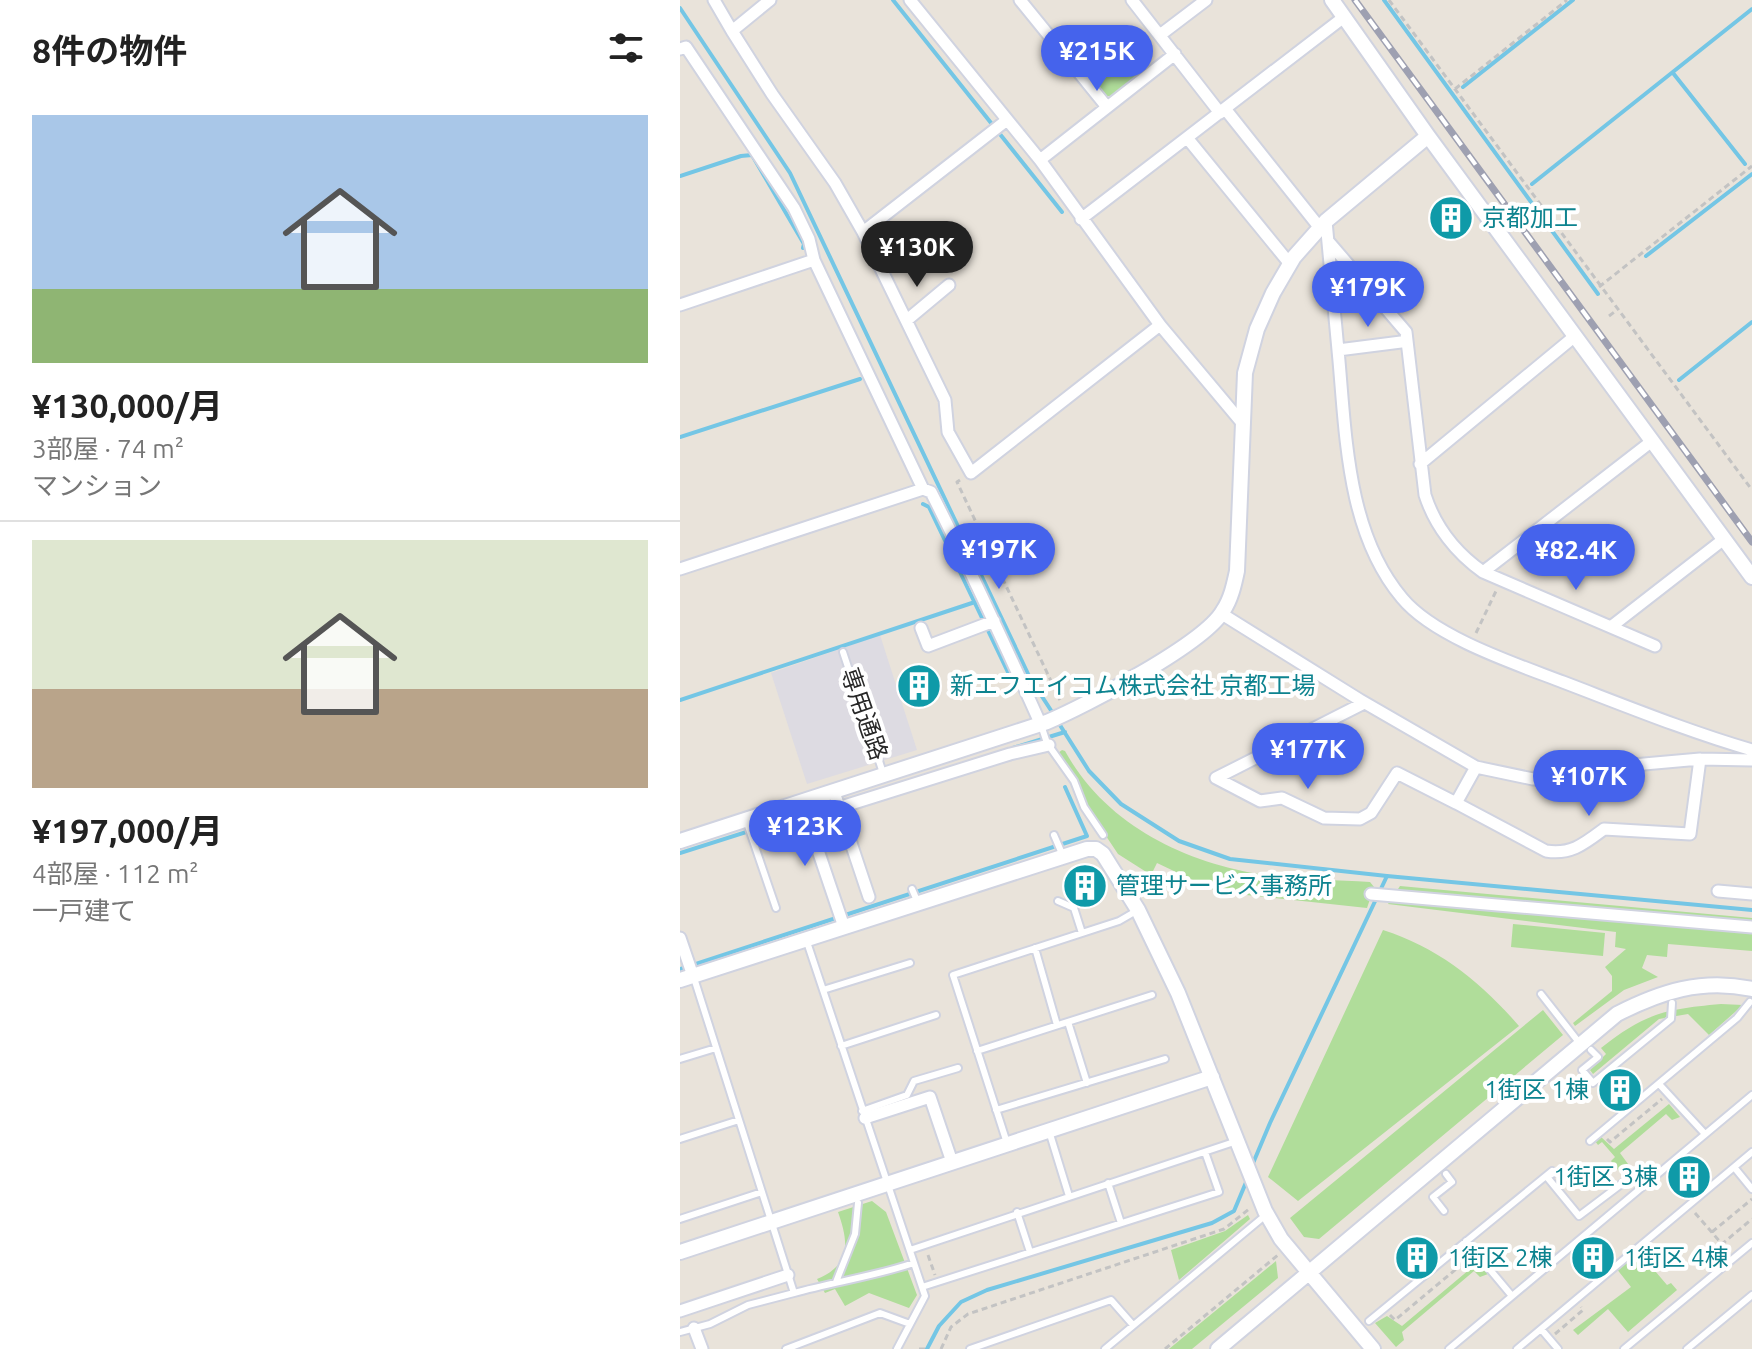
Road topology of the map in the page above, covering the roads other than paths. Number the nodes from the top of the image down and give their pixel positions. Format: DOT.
graph roads {
  1 [pos="714,0"];
  2 [pos="770,0"];
  3 [pos="910,0"];
  4 [pos="1020,0"];
  5 [pos="1132,0"];
  6 [pos="1206,0"];
  7 [pos="1332,0"];
  8 [pos="1344,17"];
  9 [pos="732,31"];
  10 [pos="1160,35"];
  11 [pos="682,45"];
  12 [pos="1175,54"];
  13 [pos="1107,107"];
  14 [pos="1223,111"];
  15 [pos="1006,122"];
  16 [pos="1428,136"];
  17 [pos="1188,139"];
  18 [pos="1040,160"];
  19 [pos="1081,219"];
  20 [pos="1325,230"];
  21 [pos="863,232"];
  22 [pos="814,260"];
  23 [pos="1290,264"];
  24 [pos="949,285"];
  25 [pos="680,305"];
  26 [pos="907,320"];
  27 [pos="1160,325"];
  28 [pos="1575,336"];
  29 [pos="1401,342"];
  30 [pos="1338,350"];
  31 [pos="1243,424"];
  32 [pos="1652,441"];
  33 [pos="1420,464"];
  34 [pos="923,489"];
  35 [pos="1724,539"];
  36 [pos="680,569"];
  37 [pos="1483,572"];
  38 [pos="1752,577"];
  39 [pos="1222,614"];
  40 [pos="985,619"];
  41 [pos="1612,626"];
  42 [pos="921,628"];
  43 [pos="1655,646"];
  44 [pos="843,652"];
  45 [pos="1364,703"];
  46 [pos="1044,727"];
  47 [pos="1048,744"];
  48 [pos="1752,750"];
  49 [pos="1700,759"];
  50 [pos="1752,760"];
  51 [pos="1476,767"];
  52 [pos="884,776"];
  53 [pos="837,802"];
  54 [pos="1456,803"];
  55 [pos="804,810"];
  56 [pos="748,828"];
  57 [pos="1054,835"];
  58 [pos="1103,835"];
  59 [pos="687,842"];
  60 [pos="1062,854"];
  61 [pos="1718,891"];
  62 [pos="1371,894"];
  63 [pos="1752,894"];
  64 [pos="869,897"];
  65 [pos="1058,901"];
  66 [pos="776,908"];
  67 [pos="1138,910"];
  68 [pos="844,926"];
  69 [pos="1752,927"];
  70 [pos="1082,933"];
  71 [pos="680,938"];
  72 [pos="806,939"];
  73 [pos="1035,948"];
  74 [pos="910,963"];
  75 [pos="689,977"];
  76 [pos="823,990"];
  77 [pos="1541,994"];
  78 [pos="1152,995"];
  79 [pos="1751,996"];
  80 [pos="1672,1003"];
  81 [pos="936,1015"];
  82 [pos="1068,1022"];
  83 [pos="1057,1025"];
  84 [pos="841,1046"];
  85 [pos="716,1048"];
  86 [pos="1586,1048"];
  87 [pos="977,1051"];
  88 [pos="680,1059"];
  89 [pos="1165,1059"];
  90 [pos="958,1068"];
  91 [pos="1212,1077"];
  92 [pos="1087,1083"];
  93 [pos="1659,1084"];
  94 [pos="1752,1095"];
  95 [pos="996,1110"];
  96 [pos="864,1114"];
  97 [pos="739,1120"];
  98 [pos="1049,1131"];
  99 [pos="1705,1134"];
  100 [pos="680,1139"];
  101 [pos="1237,1141"];
  102 [pos="1590,1141"];
  103 [pos="1007,1144"];
  104 [pos="1205,1152"];
  105 [pos="1752,1152"];
  106 [pos="952,1162"];
  107 [pos="1734,1167"];
  108 [pos="1444,1171"];
  109 [pos="1624,1182"];
  110 [pos="1108,1183"];
  111 [pos="888,1184"];
  112 [pos="1752,1189"];
  113 [pos="762,1192"];
  114 [pos="1069,1196"];
  115 [pos="858,1203"];
  116 [pos="1444,1211"];
  117 [pos="1017,1212"];
  118 [pos="1267,1214"];
  119 [pos="680,1219"];
  120 [pos="772,1221"];
  121 [pos="1121,1223"];
  122 [pos="1466,1241"];
  123 [pos="1752,1243"];
  124 [pos="910,1250"];
  125 [pos="680,1252"];
  126 [pos="1030,1252"];
  127 [pos="914,1263"];
  128 [pos="1310,1273"];
  129 [pos="788,1275"];
  130 [pos="836,1282"];
  131 [pos="922,1287"];
  132 [pos="794,1293"];
  133 [pos="1752,1295"];
  134 [pos="1512,1296"];
  135 [pos="680,1311"];
  136 [pos="1369,1321"];
  137 [pos="910,1324"];
  138 [pos="1133,1325"];
  139 [pos="694,1328"];
  140 [pos="1541,1329"];
  141 [pos="680,1332"];
  142 [pos="702,1349"];
  143 [pos="786,1349"];
  144 [pos="897,1349"];
  145 [pos="970,1349"];
  146 [pos="1105,1349"];
  147 [pos="1218,1349"];
  148 [pos="1373,1349"];
  149 [pos="1449,1349"];
  150 [pos="1517,1349"];
  151 [pos="1558,1349"];
  152 [pos="1624,1349"];
  153 [pos="1687,1349"];
  1 -- 9 [label="street"];
  2 -- 9 [label="street"];
  3 -- 15 [label="street"];
  4 -- 13 [label="street"];
  5 -- 10 [label="street"];
  6 -- 10 [label="street"];
  7 -- 8 [label="street"];
  8 -- 14 [label="street"];
  8 -- 16 [label="street"];
  9 -- 21 [label="street"];
  10 -- 12 [label="street"];
  11 -- 22 [label="street"];
  12 -- 13 [label="street"];
  12 -- 14 [label="street"];
  13 -- 18 [label="street"];
  14 -- 17 [label="street"];
  14 -- 20 [label="street"];
  15 -- 18 [label="street"];
  15 -- 21 [label="street"];
  16 -- 20 [label="street"];
  16 -- 28 [label="street"];
  17 -- 19 [label="street"];
  17 -- 23 [label="street"];
  18 -- 19 [label="street"];
  19 -- 27 [label="street"];
  20 -- 23 [label="street"];
  20 -- 30 [label="street"];
  20 -- 33 [label="street"];
  21 -- 26 [label="street"];
  22 -- 25 [label="street"];
  22 -- 34 [label="street"];
  23 -- 31 [label="street"];
  24 -- 26 [label="street"];
  26 -- 27 [label="street"];
  27 -- 31 [label="street"];
  28 -- 32 [label="street"];
  28 -- 33 [label="street"];
  29 -- 30 [label="street"];
  30 -- 48 [label="street"];
  31 -- 39 [label="street"];
  32 -- 35 [label="street"];
  32 -- 37 [label="street"];
  33 -- 37 [label="street"];
  34 -- 36 [label="street"];
  34 -- 40 [label="street"];
  35 -- 38 [label="street"];
  35 -- 41 [label="street"];
  37 -- 41 [label="street"];
  39 -- 45 [label="street"];
  39 -- 46 [label="street"];
  40 -- 42 [label="street"];
  40 -- 46 [label="street"];
  41 -- 43 [label="street"];
  44 -- 52 [label="lane, 専用通路"];
  45 -- 51 [label="street"];
  45 -- 54 [label="street"];
  46 -- 47 [label="lane"];
  46 -- 52 [label="street"];
  47 -- 53 [label="street"];
  47 -- 58 [label="lane"];
  49 -- 50 [label="street"];
  49 -- 51 [label="street"];
  49 -- 54 [label="street"];
  51 -- 54 [label="street"];
  52 -- 53 [label="street"];
  53 -- 55 [label="street"];
  53 -- 64 [label="street"];
  55 -- 56 [label="street"];
  55 -- 68 [label="street"];
  56 -- 59 [label="street"];
  56 -- 66 [label="lane"];
  57 -- 60 [label="lane"];
  60 -- 67 [label="street"];
  60 -- 68 [label="street"];
  61 -- 63 [label="street"];
  62 -- 69 [label="street"];
  65 -- 70 [label="lane"];
  67 -- 70 [label="lane"];
  67 -- 91 [label="street"];
  68 -- 72 [label="street"];
  70 -- 73 [label="lane"];
  71 -- 75 [label="street"];
  72 -- 75 [label="street"];
  72 -- 76 [label="lane"];
  73 -- 83 [label="lane"];
  73 -- 87 [label="lane"];
  74 -- 76 [label="lane"];
  75 -- 85 [label="lane"];
  76 -- 84 [label="lane"];
  77 -- 86 [label="lane"];
  78 -- 82 [label="lane"];
  79 -- 86 [label="street"];
  79 -- 93 [label="lane"];
  80 -- 86 [label="lane"];
  81 -- 84 [label="lane"];
  82 -- 83 [label="lane"];
  82 -- 92 [label="lane"];
  83 -- 87 [label="lane"];
  84 -- 96 [label="lane"];
  85 -- 88 [label="lane"];
  85 -- 97 [label="lane"];
  86 -- 108 [label="street"];
  87 -- 95 [label="lane"];
  89 -- 92 [label="lane"];
  90 -- 96 [label="lane"];
  91 -- 98 [label="street"];
  91 -- 101 [label="street"];
  92 -- 95 [label="lane"];
  93 -- 99 [label="lane"];
  93 -- 102 [label="lane"];
  94 -- 99 [label="lane"];
  95 -- 103 [label="lane"];
  96 -- 106 [label="street"];
  96 -- 111 [label="lane"];
  97 -- 100 [label="lane"];
  97 -- 113 [label="lane"];
  98 -- 103 [label="street"];
  98 -- 114 [label="lane"];
  99 -- 134 [label="lane"];
  101 -- 104 [label="lane"];
  101 -- 118 [label="street"];
  103 -- 106 [label="street"];
  104 -- 110 [label="lane"];
  104 -- 121 [label="lane"];
  105 -- 107 [label="lane"];
  106 -- 111 [label="street"];
  107 -- 112 [label="lane"];
  107 -- 140 [label="lane"];
  108 -- 116 [label="lane"];
  108 -- 128 [label="street"];
  109 -- 122 [label="lane"];
  110 -- 114 [label="lane"];
  110 -- 121 [label="lane"];
  111 -- 120 [label="street"];
  111 -- 124 [label="lane"];
  113 -- 119 [label="lane"];
  113 -- 120 [label="lane"];
  114 -- 117 [label="lane"];
  115 -- 130 [label="lane"];
  117 -- 124 [label="lane"];
  117 -- 126 [label="lane"];
  118 -- 128 [label="street"];
  118 -- 138 [label="lane"];
  120 -- 125 [label="street"];
  120 -- 129 [label="lane"];
  121 -- 126 [label="lane"];
  122 -- 134 [label="lane"];
  122 -- 136 [label="lane"];
  123 -- 152 [label="lane"];
  124 -- 127 [label="lane"];
  126 -- 131 [label="lane"];
  127 -- 130 [label="lane"];
  127 -- 131 [label="lane"];
  128 -- 147 [label="street"];
  128 -- 148 [label="street"];
  129 -- 132 [label="lane"];
  129 -- 135 [label="street"];
  130 -- 132 [label="lane"];
  131 -- 137 [label="lane"];
  132 -- 139 [label="lane"];
  133 -- 153 [label="lane"];
  134 -- 149 [label="lane"];
  137 -- 143 [label="lane"];
  137 -- 144 [label="lane"];
  138 -- 145 [label="lane"];
  138 -- 146 [label="lane"];
  139 -- 141 [label="lane"];
  139 -- 142 [label="street"];
  140 -- 150 [label="lane"];
  140 -- 151 [label="lane"];
}
